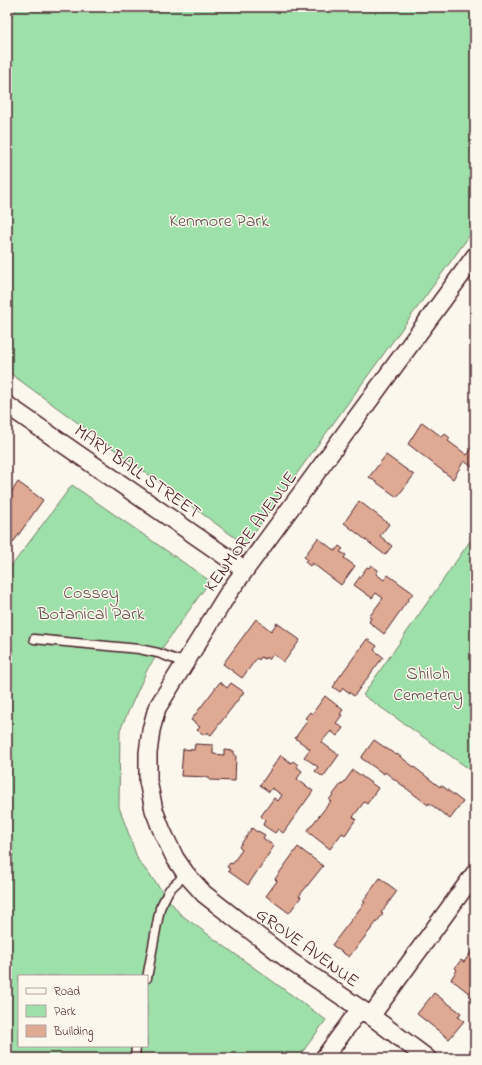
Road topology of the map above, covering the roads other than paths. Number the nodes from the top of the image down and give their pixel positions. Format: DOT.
graph roads {
  1 [pos="475,256"];
  2 [pos="7,405"];
  3 [pos="246,569"];
  4 [pos="34,639"];
  5 [pos="185,663"];
  6 [pos="175,858"];
  7 [pos="475,873"];
  8 [pos="186,874"];
  9 [pos="148,975"];
  10 [pos="366,1013"];
  11 [pos="136,1047"];
  12 [pos="135,1058"];
  13 [pos="324,1058"];
  14 [pos="426,1058"];
  1 -- 3 [label="street, KENMORE AVENUE"];
  2 -- 3 [label="street, MARY BALL STREET"];
  3 -- 5 [label="street, KENMORE AVENUE"];
  4 -- 5 [label="lane"];
  5 -- 6 [label="street, KENMORE AVENUE"];
  6 -- 8 [label="street, GROVE AVENUE"];
  7 -- 10 [label="street"];
  8 -- 9 [label="lane"];
  8 -- 10 [label="street, GROVE AVENUE"];
  10 -- 13 [label="street"];
  10 -- 14 [label="street, GROVE AVENUE"];
  11 -- 12 [label="lane"];
}
